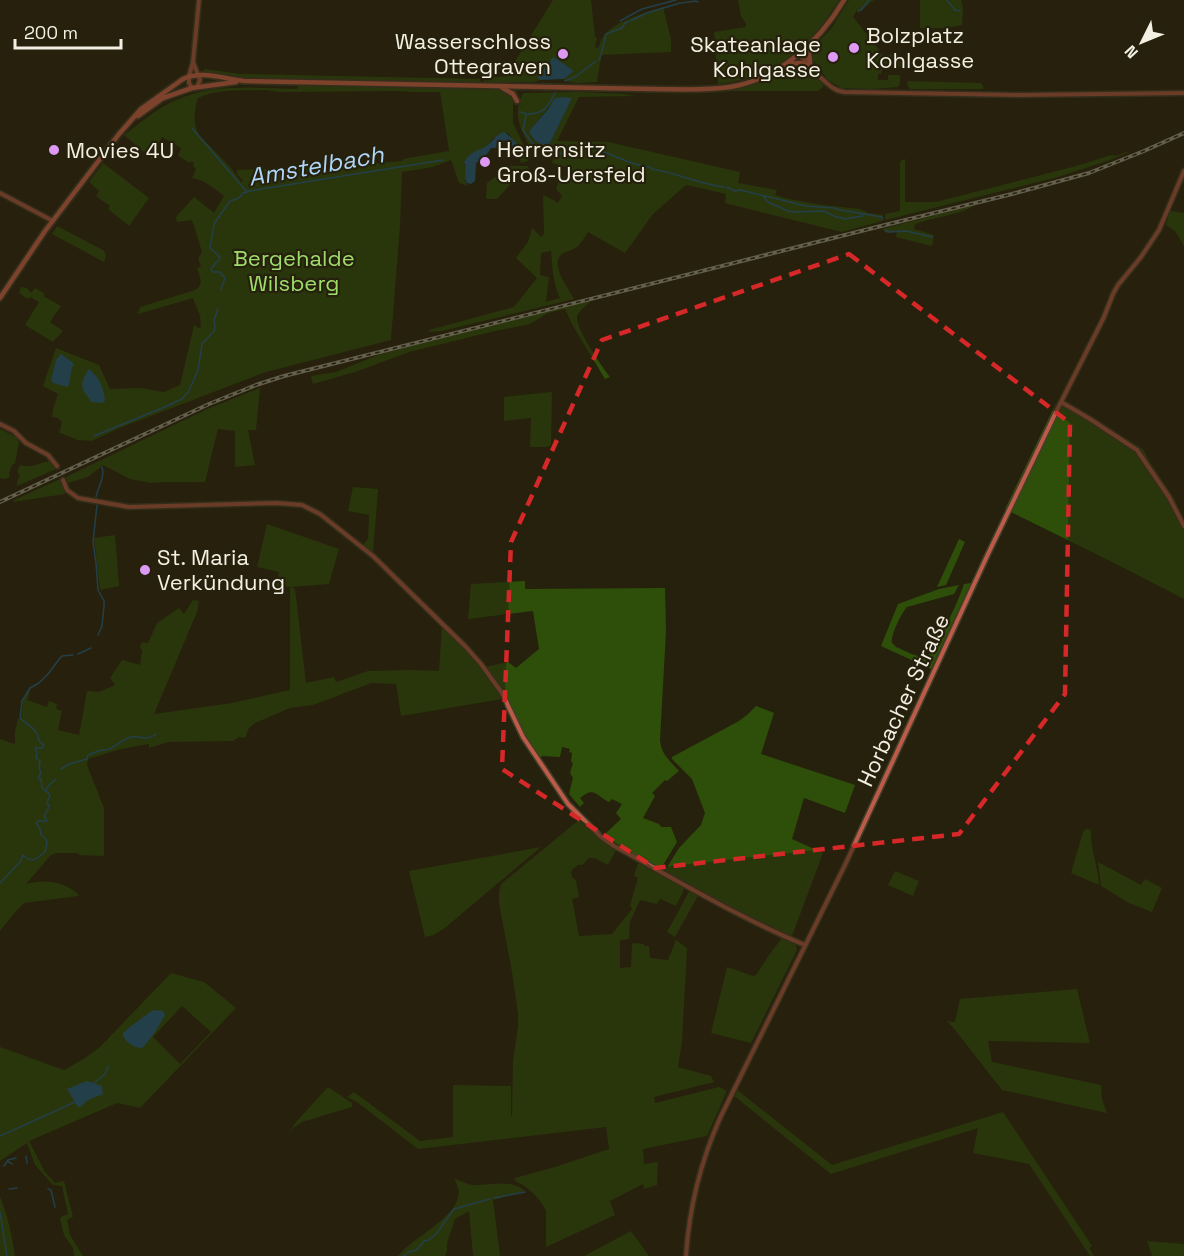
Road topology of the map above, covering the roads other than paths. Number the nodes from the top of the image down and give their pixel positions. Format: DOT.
graph roads {
  1 [pos="199,0"];
  2 [pos="844,0"];
  3 [pos="812,43"];
  4 [pos="800,54"];
  5 [pos="193,62"];
  6 [pos="785,64"];
  7 [pos="809,64"];
  8 [pos="199,74"];
  9 [pos="189,76"];
  10 [pos="244,81"];
  11 [pos="498,86"];
  12 [pos="195,87"];
  13 [pos="1184,93"];
  14 [pos="517,101"];
  15 [pos="131,121"];
  16 [pos="1184,171"];
  17 [pos="0,193"];
  18 [pos="52,221"];
  19 [pos="0,298"];
  20 [pos="1061,402"];
  21 [pos="0,424"];
  22 [pos="57,466"];
  23 [pos="63,480"];
  24 [pos="1184,526"];
  25 [pos="805,945"];
  26 [pos="686,1256"];
  1 -- 5 [label="main road"];
  2 -- 3 [label="main road"];
  3 -- 4 [label="main road"];
  3 -- 7 [label="main road"];
  4 -- 6 [label="main road"];
  4 -- 7 [label="main road"];
  5 -- 8 [label="main road"];
  5 -- 9 [label="main road"];
  6 -- 7 [label="main road"];
  6 -- 11 [label="main road"];
  7 -- 13 [label="main road"];
  8 -- 9 [label="main road"];
  8 -- 10 [label="main road"];
  8 -- 12 [label="main road"];
  9 -- 12 [label="main road"];
  9 -- 15 [label="main road"];
  10 -- 11 [label="main road"];
  10 -- 12 [label="main road"];
  11 -- 14 [label="main road"];
  12 -- 15 [label="main road"];
  15 -- 18 [label="main road"];
  16 -- 20 [label="main road, Horbacher Straße"];
  17 -- 18 [label="main road"];
  18 -- 19 [label="main road"];
  20 -- 24 [label="main road"];
  20 -- 25 [label="main road, Horbacher Straße"];
  21 -- 22 [label="main road"];
  23 -- 25 [label="main road"];
  25 -- 26 [label="main road, Horbacher Straße"];
}
